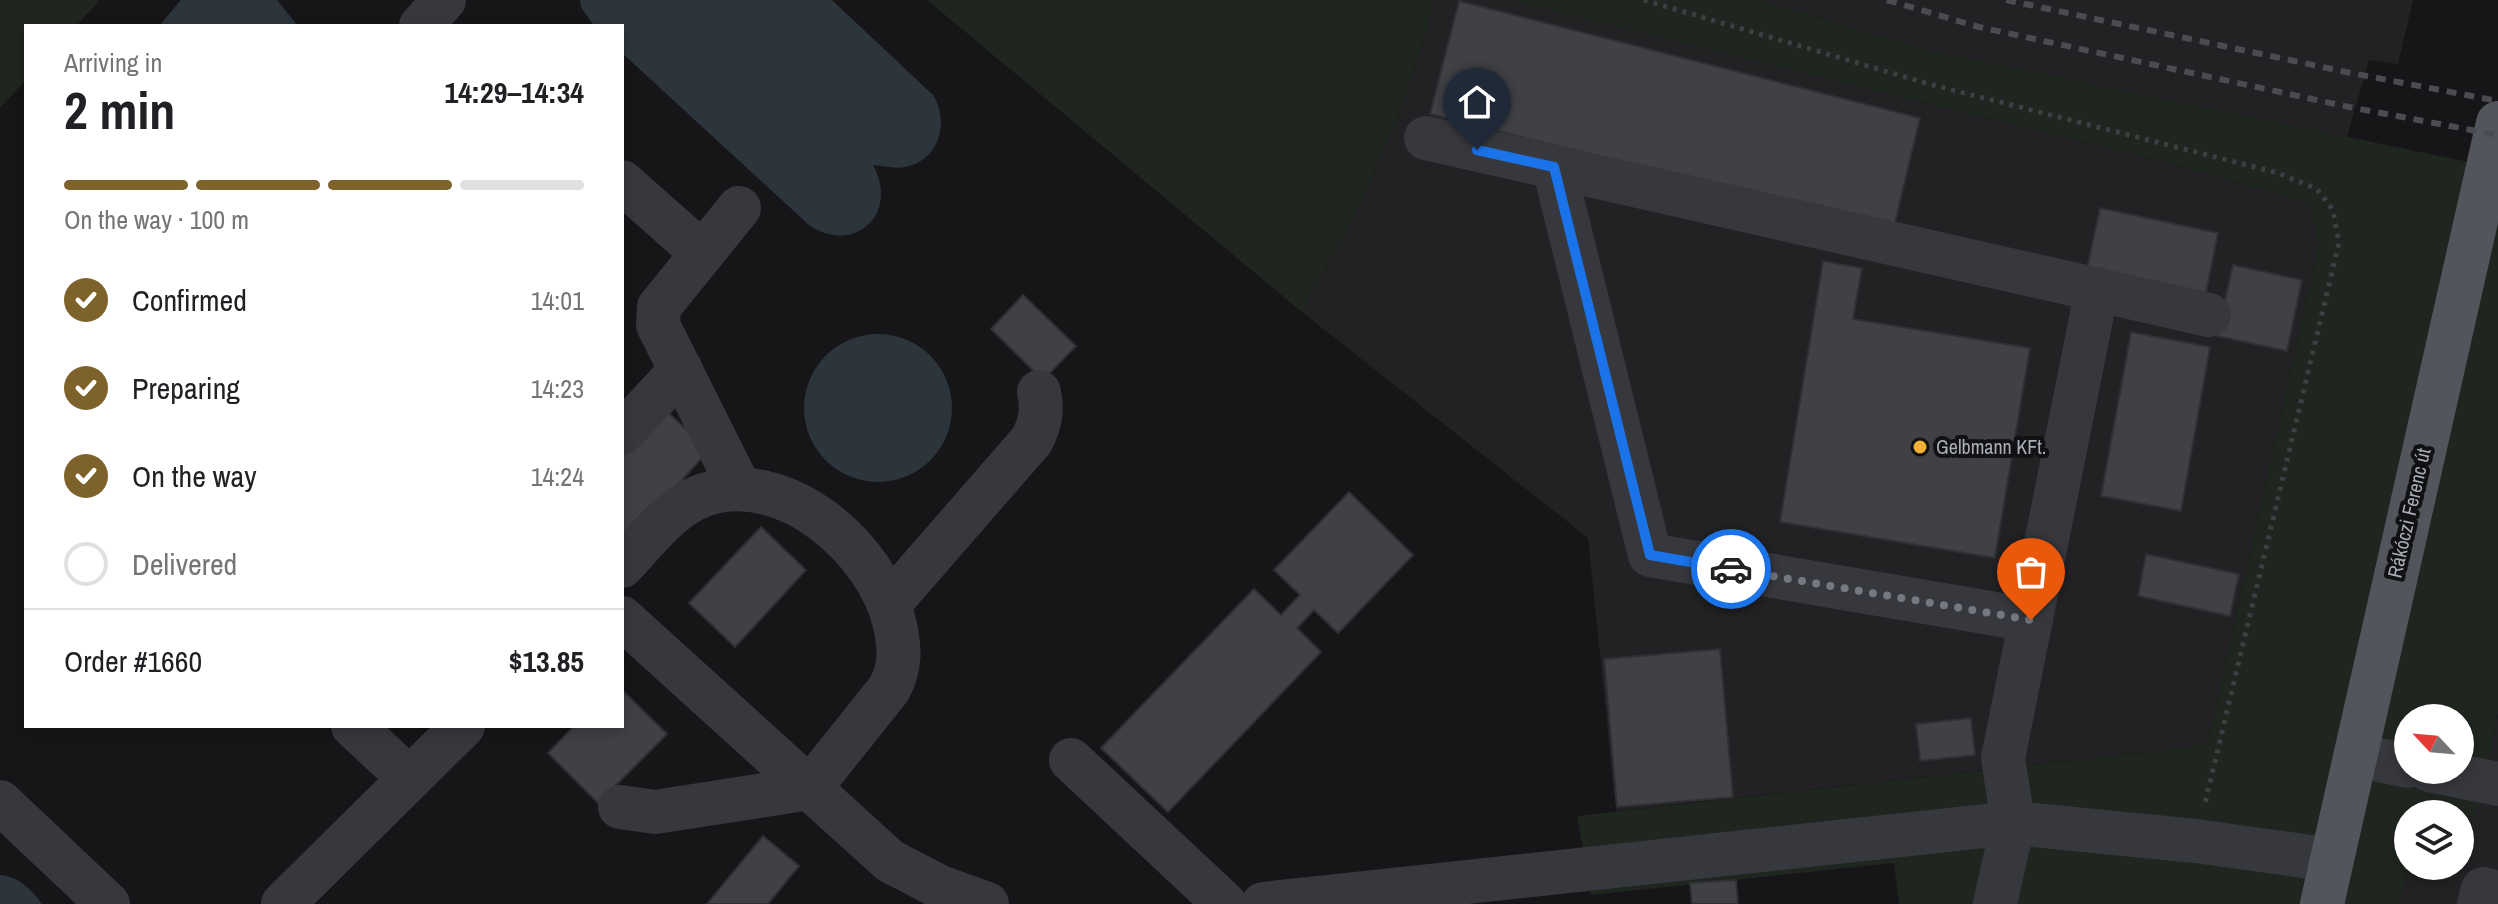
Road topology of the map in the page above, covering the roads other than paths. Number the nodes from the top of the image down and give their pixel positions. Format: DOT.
graph roads {
  1 [pos="2498,123"];
  2 [pos="1426,138"];
  3 [pos="1554,167"];
  4 [pos="624,184"];
  5 [pos="739,208"];
  6 [pos="702,253"];
  7 [pos="2097,289"];
  8 [pos="2209,315"];
  9 [pos="681,370"];
  10 [pos="1039,392"];
  11 [pos="624,431"];
  12 [pos="740,489"];
  13 [pos="624,564"];
  14 [pos="890,603"];
  15 [pos="624,620"];
  16 [pos="2031,620"];
  17 [pos="355,728"];
  18 [pos="461,728"];
  19 [pos="2355,755"];
  20 [pos="1071,760"];
  21 [pos="2394,763"];
  22 [pos="409,778"];
  23 [pos="2474,779"];
  24 [pos="2498,784"];
  25 [pos="810,788"];
  26 [pos="0,802"];
  27 [pos="620,807"];
  28 [pos="2013,823"];
  29 [pos="2332,860"];
  30 [pos="2498,893"];
  31 [pos="1426,895"];
  32 [pos="108,904"];
  33 [pos="283,904"];
  34 [pos="987,904"];
  35 [pos="1225,904"];
  36 [pos="1263,904"];
  37 [pos="1995,904"];
  38 [pos="2322,904"];
  39 [pos="2479,904"];
  1 -- 19 [label="main road, Rákóczi Ferenc út"];
  2 -- 3 [label="lane"];
  3 -- 7 [label="lane"];
  3 -- 16 [label="lane"];
  4 -- 6 [label="lane"];
  5 -- 6 [label="lane"];
  6 -- 9 [label="lane"];
  7 -- 8 [label="lane"];
  7 -- 16 [label="lane"];
  9 -- 11 [label="lane"];
  9 -- 12 [label="lane"];
  10 -- 14 [label="lane"];
  12 -- 13 [label="lane"];
  12 -- 14 [label="lane"];
  14 -- 25 [label="lane"];
  15 -- 25 [label="lane"];
  16 -- 28 [label="lane"];
  17 -- 22 [label="lane"];
  18 -- 22 [label="lane"];
  19 -- 21 [label="lane"];
  19 -- 29 [label="main road, Rákóczi Ferenc út"];
  20 -- 35 [label="lane"];
  22 -- 33 [label="lane"];
  23 -- 24 [label="lane"];
  25 -- 27 [label="lane"];
  25 -- 34 [label="lane"];
  26 -- 32 [label="lane"];
  28 -- 29 [label="lane"];
  28 -- 31 [label="lane"];
  28 -- 37 [label="lane"];
  29 -- 38 [label="main road, Rákóczi Ferenc út"];
  30 -- 39 [label="lane"];
  31 -- 36 [label="lane"];
}
